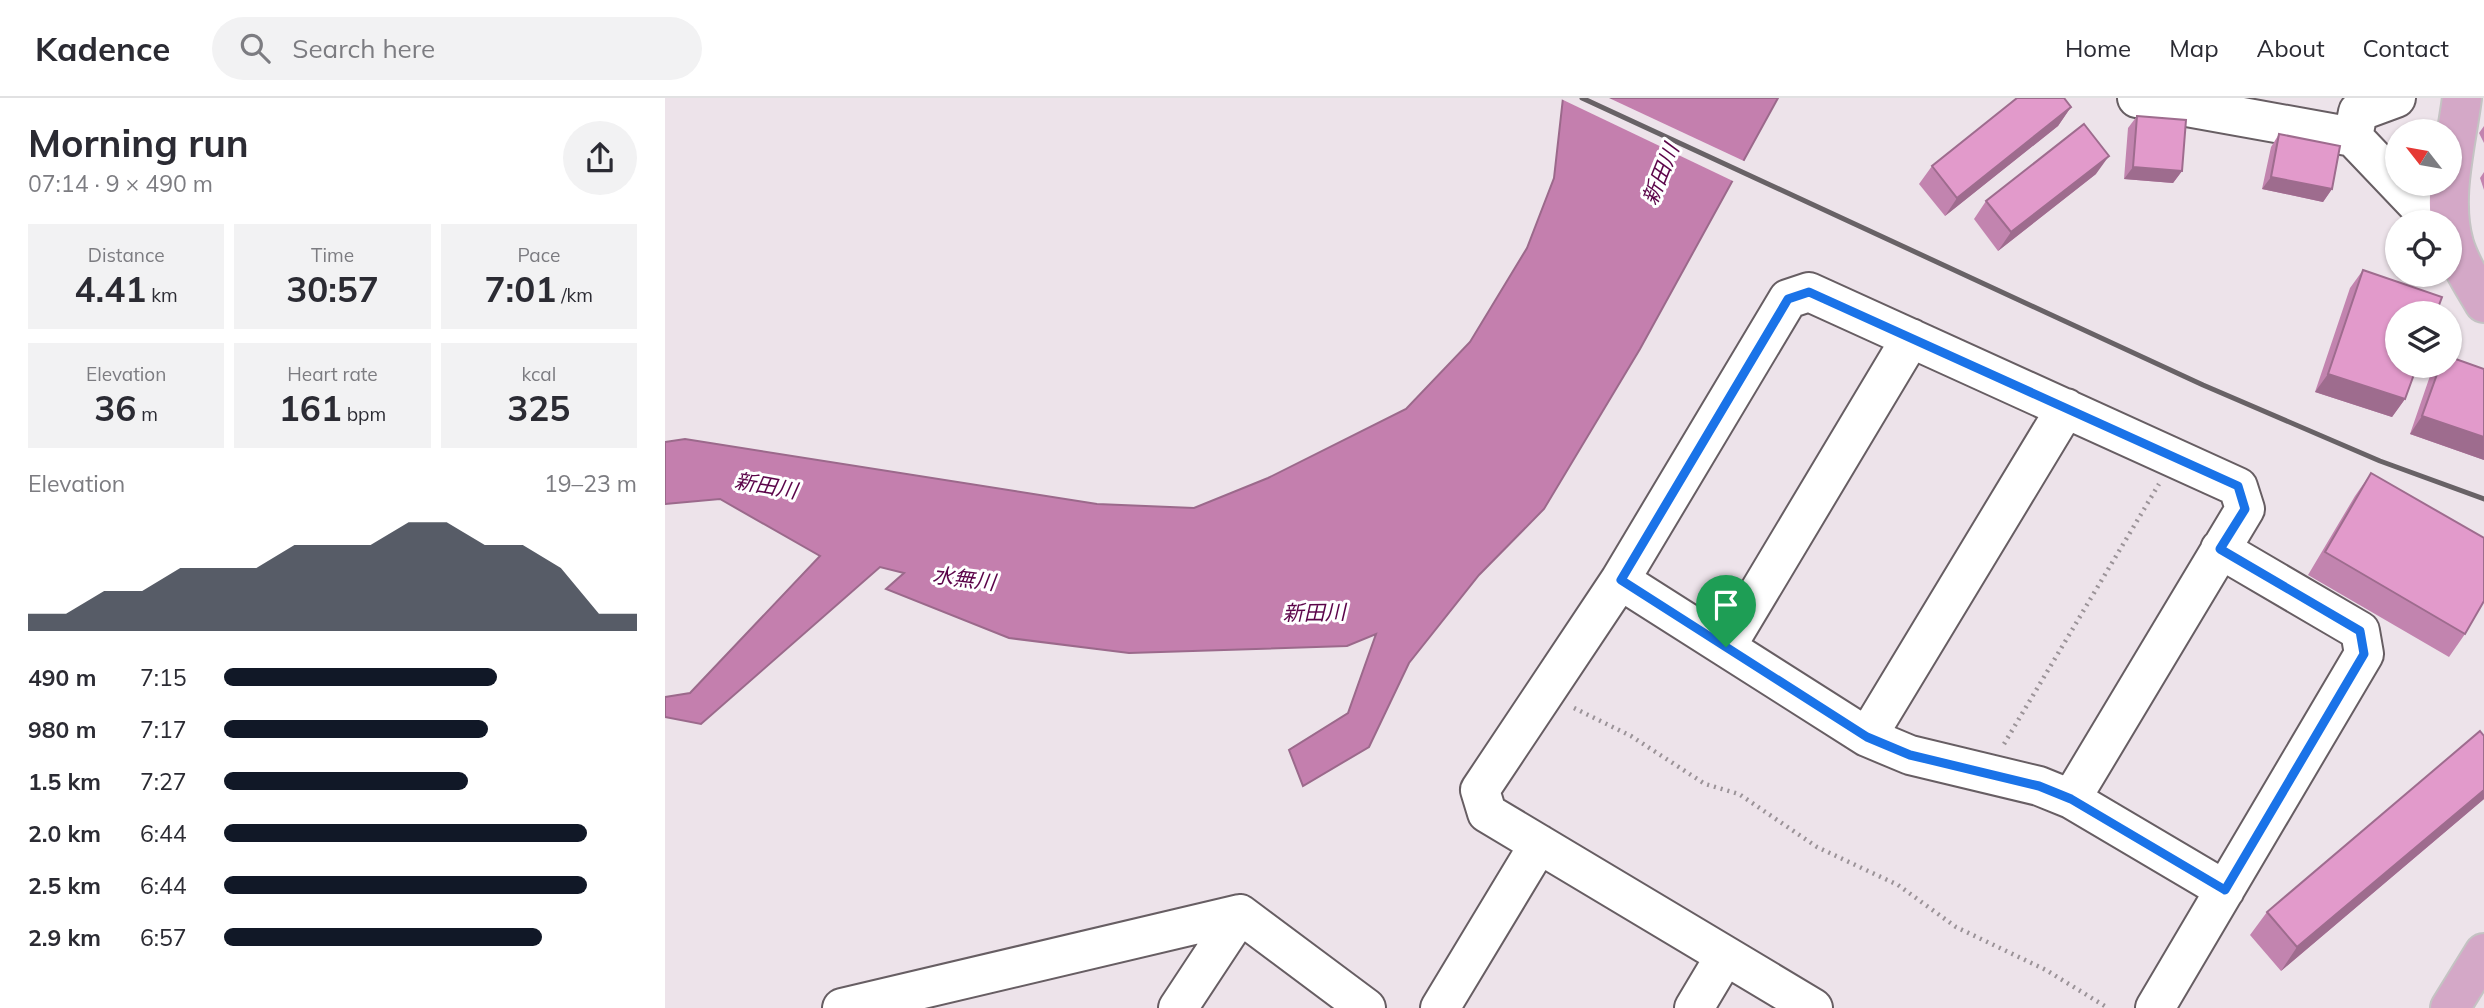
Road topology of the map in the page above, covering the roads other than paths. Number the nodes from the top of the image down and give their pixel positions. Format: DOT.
graph roads {
  1 [pos="2137,98"];
  2 [pos="2396,98"];
  3 [pos="2462,98"];
  4 [pos="2353,136"];
  5 [pos="2423,210"];
  6 [pos="2448,210"];
  7 [pos="2462,265"];
  8 [pos="2484,303"];
  9 [pos="1911,338"];
  10 [pos="2066,408"];
  11 [pos="2220,549"];
  12 [pos="1621,580"];
  13 [pos="1726,647"];
  14 [pos="1867,737"];
  15 [pos="2071,799"];
  16 [pos="1539,844"];
  17 [pos="2225,890"];
  18 [pos="1240,914"];
  19 [pos="2484,953"];
  20 [pos="1725,956"];
  21 [pos="842,1008"];
  22 [pos="1178,1008"];
  23 [pos="1366,1008"];
  24 [pos="1440,1008"];
  25 [pos="1694,1008"];
  26 [pos="1813,1008"];
  27 [pos="2155,1008"];
  28 [pos="2450,1008"];
  1 -- 4 [label="street"];
  2 -- 4 [label="street"];
  3 -- 6 [label="main road"];
  4 -- 5 [label="street"];
  7 -- 8 [label="main road"];
  9 -- 10 [label="street"];
  9 -- 12 [label="street"];
  9 -- 13 [label="street"];
  10 -- 11 [label="street"];
  10 -- 14 [label="street"];
  11 -- 15 [label="street"];
  11 -- 17 [label="street"];
  12 -- 13 [label="street"];
  12 -- 16 [label="street"];
  13 -- 14 [label="street"];
  14 -- 15 [label="street"];
  15 -- 17 [label="street"];
  16 -- 20 [label="street"];
  16 -- 24 [label="street"];
  17 -- 27 [label="street"];
  18 -- 21 [label="street"];
  18 -- 22 [label="street"];
  18 -- 23 [label="street"];
  19 -- 28 [label="main road"];
  20 -- 25 [label="street"];
  20 -- 26 [label="street"];
}
